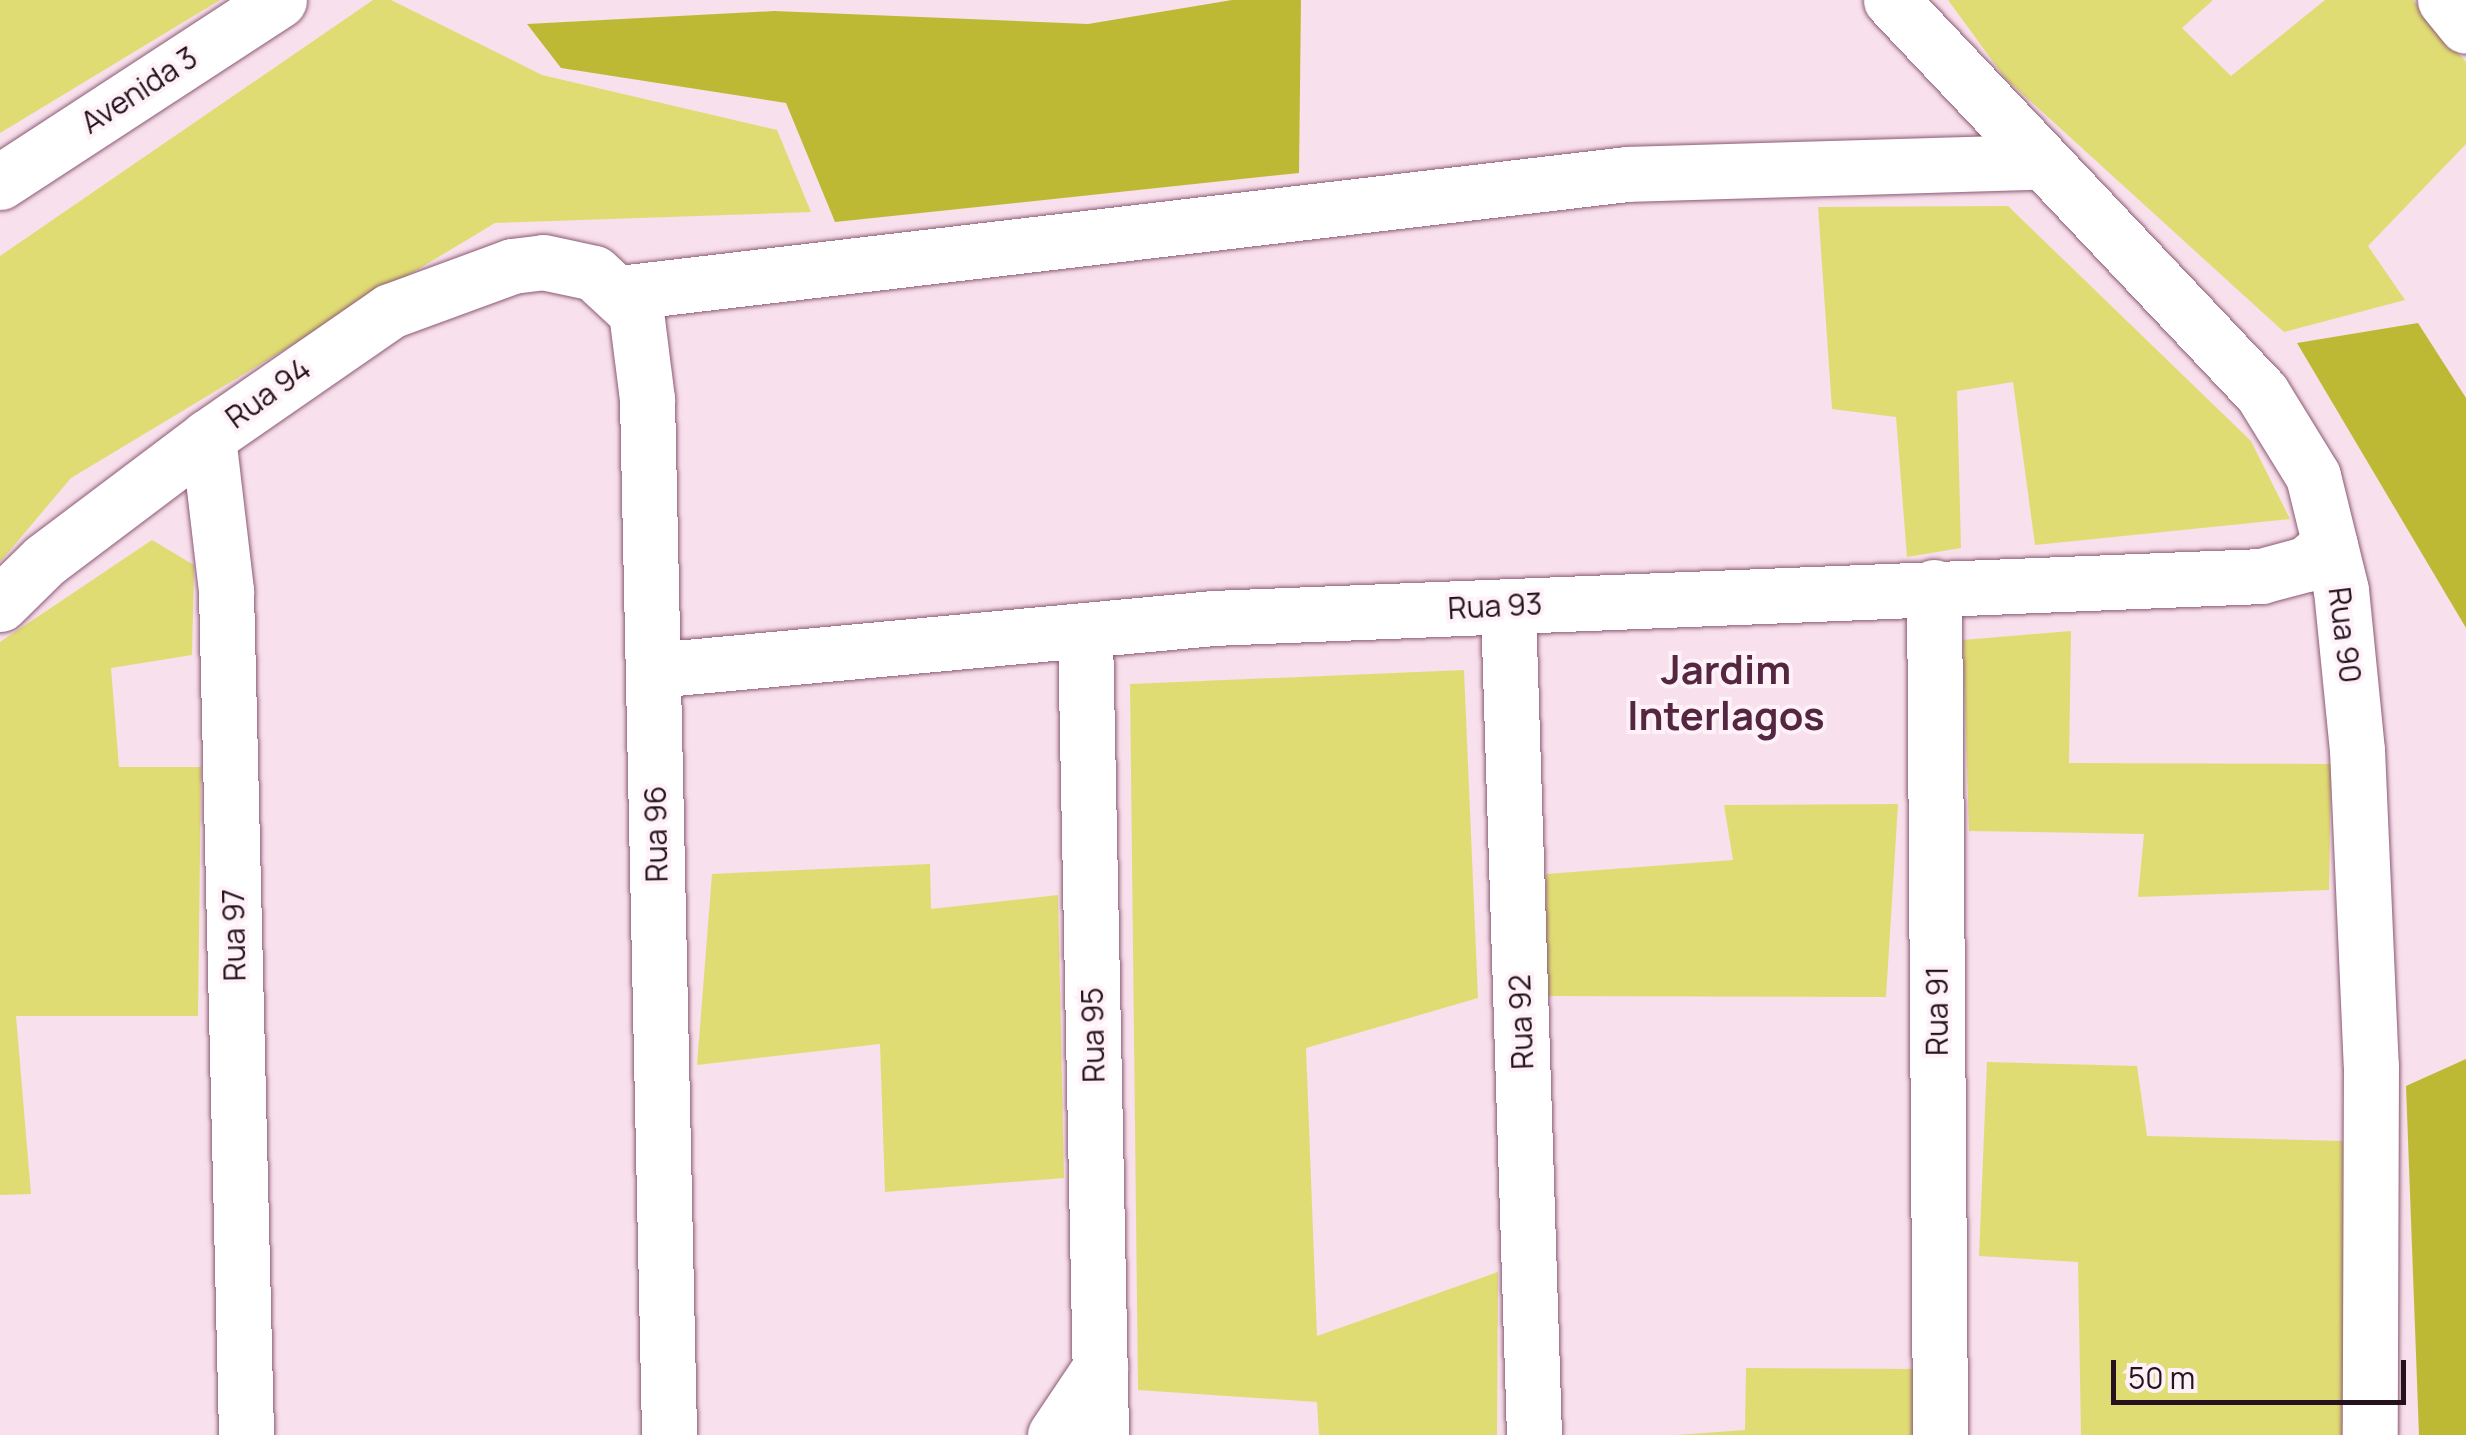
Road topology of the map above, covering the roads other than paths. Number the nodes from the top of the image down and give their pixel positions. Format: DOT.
graph roads {
  1 [pos="278,0"];
  2 [pos="1891,0"];
  3 [pos="2445,0"];
  4 [pos="2466,26"];
  5 [pos="2042,162"];
  6 [pos="0,182"];
  7 [pos="598,280"];
  8 [pos="208,437"];
  9 [pos="2330,544"];
  10 [pos="1934,587"];
  11 [pos="0,604"];
  12 [pos="1508,608"];
  13 [pos="1085,635"];
  14 [pos="654,670"];
  15 [pos="1100,1368"];
  16 [pos="246,1435"];
  17 [pos="669,1435"];
  18 [pos="1055,1435"];
  19 [pos="1101,1435"];
  20 [pos="1534,1435"];
  21 [pos="1940,1435"];
  22 [pos="2370,1435"];
  1 -- 6 [label="street, Avenida 3"];
  2 -- 5 [label="street, Rua 90"];
  3 -- 4 [label="street"];
  5 -- 7 [label="street, Rua 94"];
  5 -- 9 [label="street, Rua 90"];
  7 -- 8 [label="street, Rua 94"];
  7 -- 14 [label="street, Rua 96"];
  8 -- 11 [label="street, Rua 94"];
  8 -- 16 [label="street, Rua 97"];
  9 -- 10 [label="street, Rua 93"];
  9 -- 22 [label="street, Rua 90"];
  10 -- 12 [label="street, Rua 93"];
  10 -- 21 [label="street, Rua 91"];
  12 -- 13 [label="street, Rua 93"];
  12 -- 20 [label="street, Rua 92"];
  13 -- 14 [label="street, Rua 93"];
  13 -- 15 [label="street, Rua 95"];
  14 -- 17 [label="street, Rua 96"];
  15 -- 18 [label="street"];
  15 -- 19 [label="street, Rua 95"];
}
